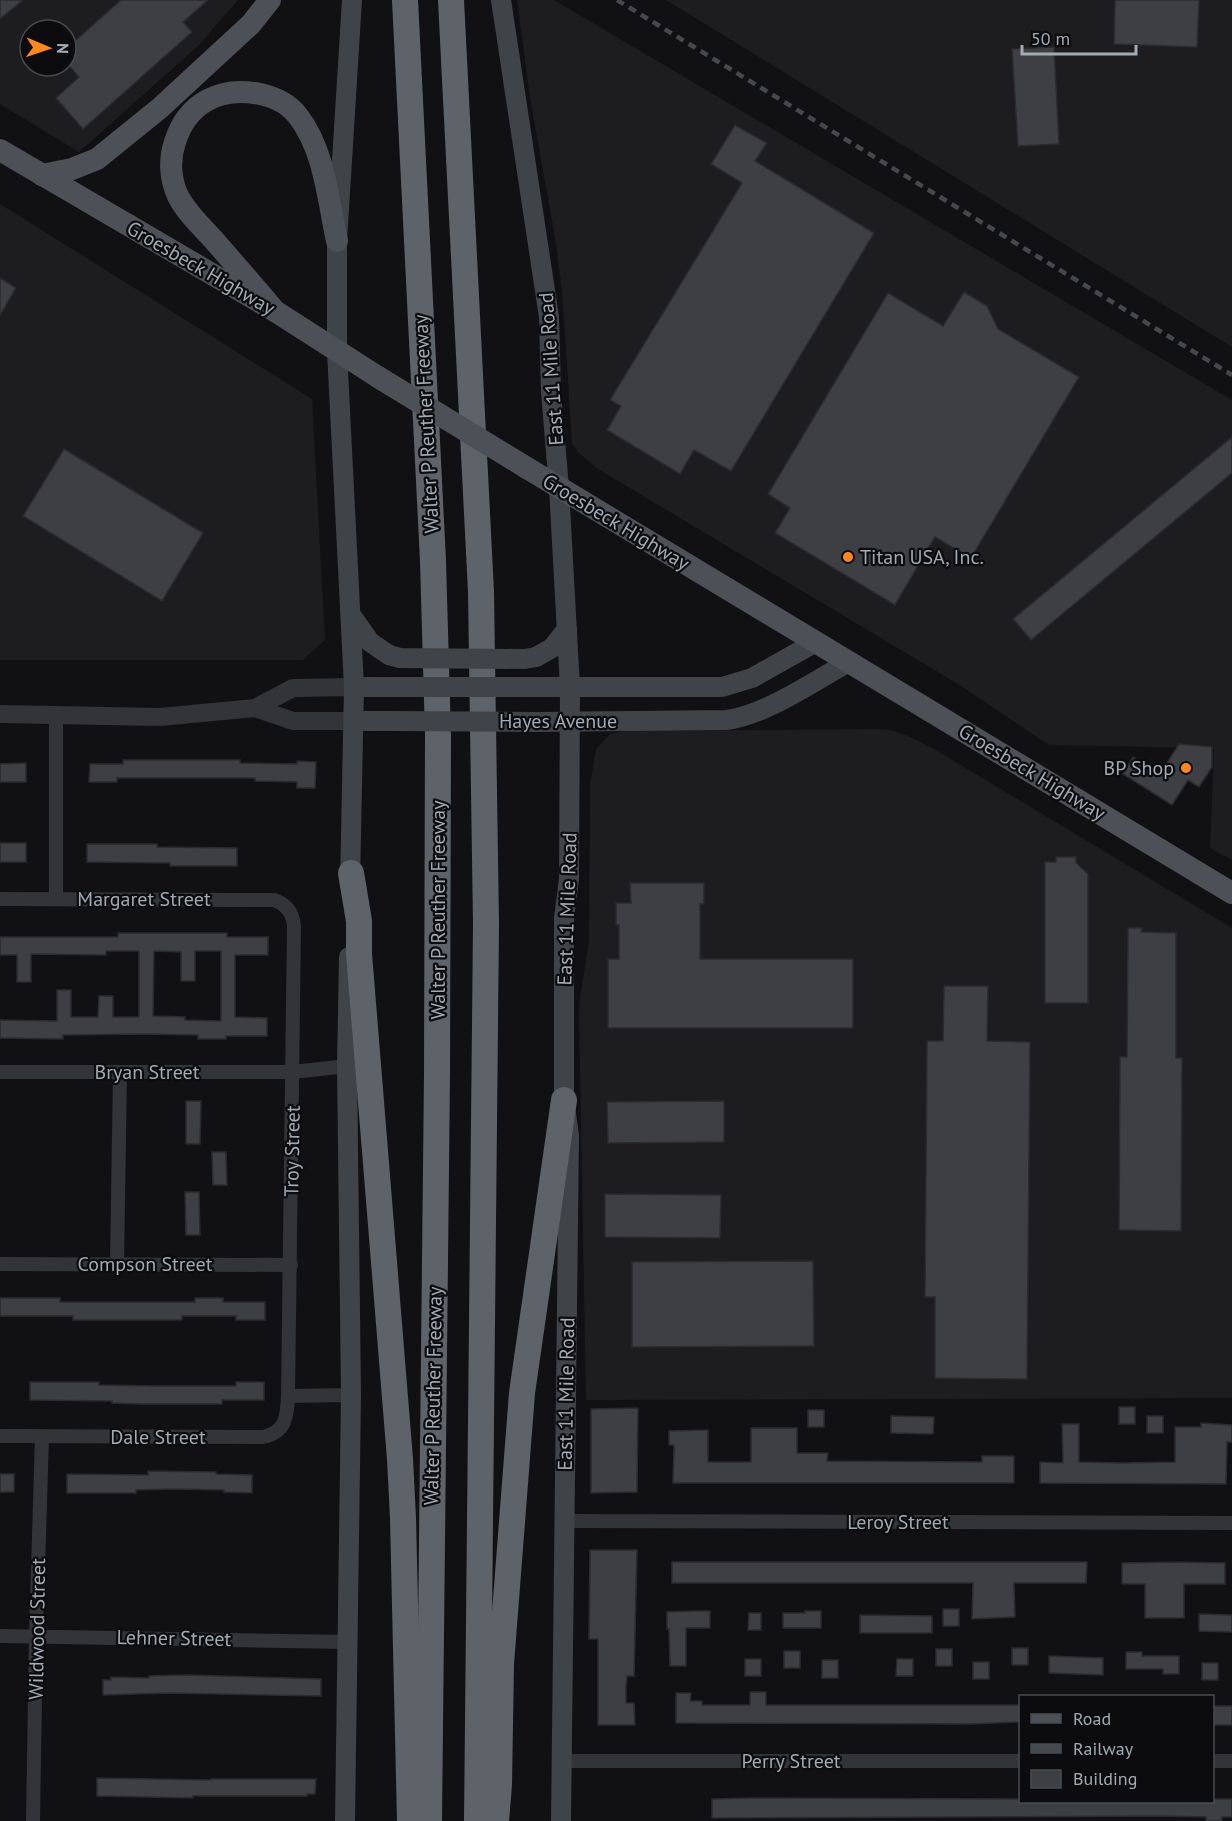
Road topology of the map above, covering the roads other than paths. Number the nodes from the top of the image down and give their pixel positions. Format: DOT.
graph roads {
  1 [pos="270,0"];
  2 [pos="352,0"];
  3 [pos="405,0"];
  4 [pos="452,0"];
  5 [pos="501,0"];
  6 [pos="0,150"];
  7 [pos="42,175"];
  8 [pos="337,242"];
  9 [pos="275,310"];
  10 [pos="337,351"];
  11 [pos="559,488"];
  12 [pos="351,615"];
  13 [pos="567,629"];
  14 [pos="816,642"];
  15 [pos="849,662"];
  16 [pos="354,687"];
  17 [pos="570,687"];
  18 [pos="255,708"];
  19 [pos="0,714"];
  20 [pos="56,714"];
  21 [pos="355,721"];
  22 [pos="571,721"];
  23 [pos="351,873"];
  24 [pos="1232,892"];
  25 [pos="0,899"];
  26 [pos="56,899"];
  27 [pos="286,907"];
  28 [pos="347,1066"];
  29 [pos="0,1072"];
  30 [pos="120,1072"];
  31 [pos="293,1072"];
  32 [pos="564,1101"];
  33 [pos="0,1264"];
  34 [pos="117,1264"];
  35 [pos="291,1265"];
  36 [pos="351,1395"];
  37 [pos="288,1396"];
  38 [pos="0,1437"];
  39 [pos="42,1437"];
  40 [pos="564,1521"];
  41 [pos="1232,1523"];
  42 [pos="36,1635"];
  43 [pos="0,1636"];
  44 [pos="347,1642"];
  45 [pos="562,1761"];
  46 [pos="1019,1761"];
  47 [pos="1214,1761"];
  48 [pos="1232,1761"];
  49 [pos="33,1821"];
  50 [pos="345,1821"];
  51 [pos="410,1821"];
  52 [pos="429,1821"];
  53 [pos="477,1821"];
  54 [pos="496,1821"];
  55 [pos="561,1821"];
  1 -- 7 [label="main road"];
  2 -- 8 [label="main road"];
  3 -- 52 [label="highway, Walter P Reuther Freeway"];
  4 -- 53 [label="highway"];
  5 -- 11 [label="main road, East 11 Mile Road"];
  6 -- 7 [label="main road, Groesbeck Highway"];
  7 -- 9 [label="main road, Groesbeck Highway"];
  8 -- 9 [label="main road"];
  8 -- 10 [label="main road"];
  9 -- 10 [label="main road, Groesbeck Highway"];
  10 -- 11 [label="main road, Groesbeck Highway, bridge"];
  10 -- 12 [label="main road"];
  11 -- 13 [label="main road, East 11 Mile Road"];
  11 -- 14 [label="main road, Groesbeck Highway"];
  12 -- 13 [label="main road, bridge"];
  12 -- 16 [label="main road"];
  13 -- 17 [label="main road, East 11 Mile Road"];
  14 -- 15 [label="main road, Groesbeck Highway"];
  14 -- 17 [label="main road, Hayes Avenue"];
  15 -- 22 [label="main road, Hayes Avenue"];
  15 -- 24 [label="main road, Groesbeck Highway"];
  16 -- 17 [label="main road, Hayes Avenue, bridge"];
  16 -- 18 [label="street, Hayes Avenue"];
  16 -- 21 [label="main road"];
  17 -- 22 [label="main road, East 11 Mile Road"];
  18 -- 20 [label="street, Hayes Avenue"];
  18 -- 21 [label="street, Hayes Avenue"];
  19 -- 20 [label="street, Hayes Avenue"];
  20 -- 26 [label="street"];
  21 -- 22 [label="main road, Hayes Avenue, bridge"];
  21 -- 23 [label="main road"];
  22 -- 32 [label="main road, East 11 Mile Road"];
  23 -- 28 [label="main road"];
  23 -- 51 [label="highway"];
  25 -- 26 [label="street, Margaret Street"];
  26 -- 27 [label="street, Margaret Street"];
  27 -- 31 [label="street, Troy Street"];
  28 -- 31 [label="street, Bryan Street"];
  28 -- 36 [label="main road"];
  29 -- 30 [label="street, Bryan Street"];
  30 -- 31 [label="street, Bryan Street"];
  30 -- 34 [label="street"];
  31 -- 35 [label="street, Troy Street"];
  32 -- 40 [label="main road, East 11 Mile Road"];
  32 -- 54 [label="highway"];
  33 -- 34 [label="street, Compson Street"];
  34 -- 35 [label="street, Compson Street"];
  35 -- 37 [label="street, Troy Street"];
  36 -- 37 [label="street"];
  36 -- 44 [label="main road"];
  37 -- 39 [label="street, Dale Street"];
  38 -- 39 [label="street, Dale Street"];
  39 -- 42 [label="street, Wildwood Street"];
  40 -- 41 [label="street, Leroy Street"];
  40 -- 45 [label="main road, East 11 Mile Road"];
  42 -- 43 [label="street, Lehner Street"];
  42 -- 44 [label="street, Lehner Street"];
  42 -- 49 [label="street, Wildwood Street"];
  44 -- 50 [label="main road"];
  45 -- 46 [label="street, Perry Street"];
  45 -- 55 [label="main road, East 11 Mile Road"];
  47 -- 48 [label="street"];
}
